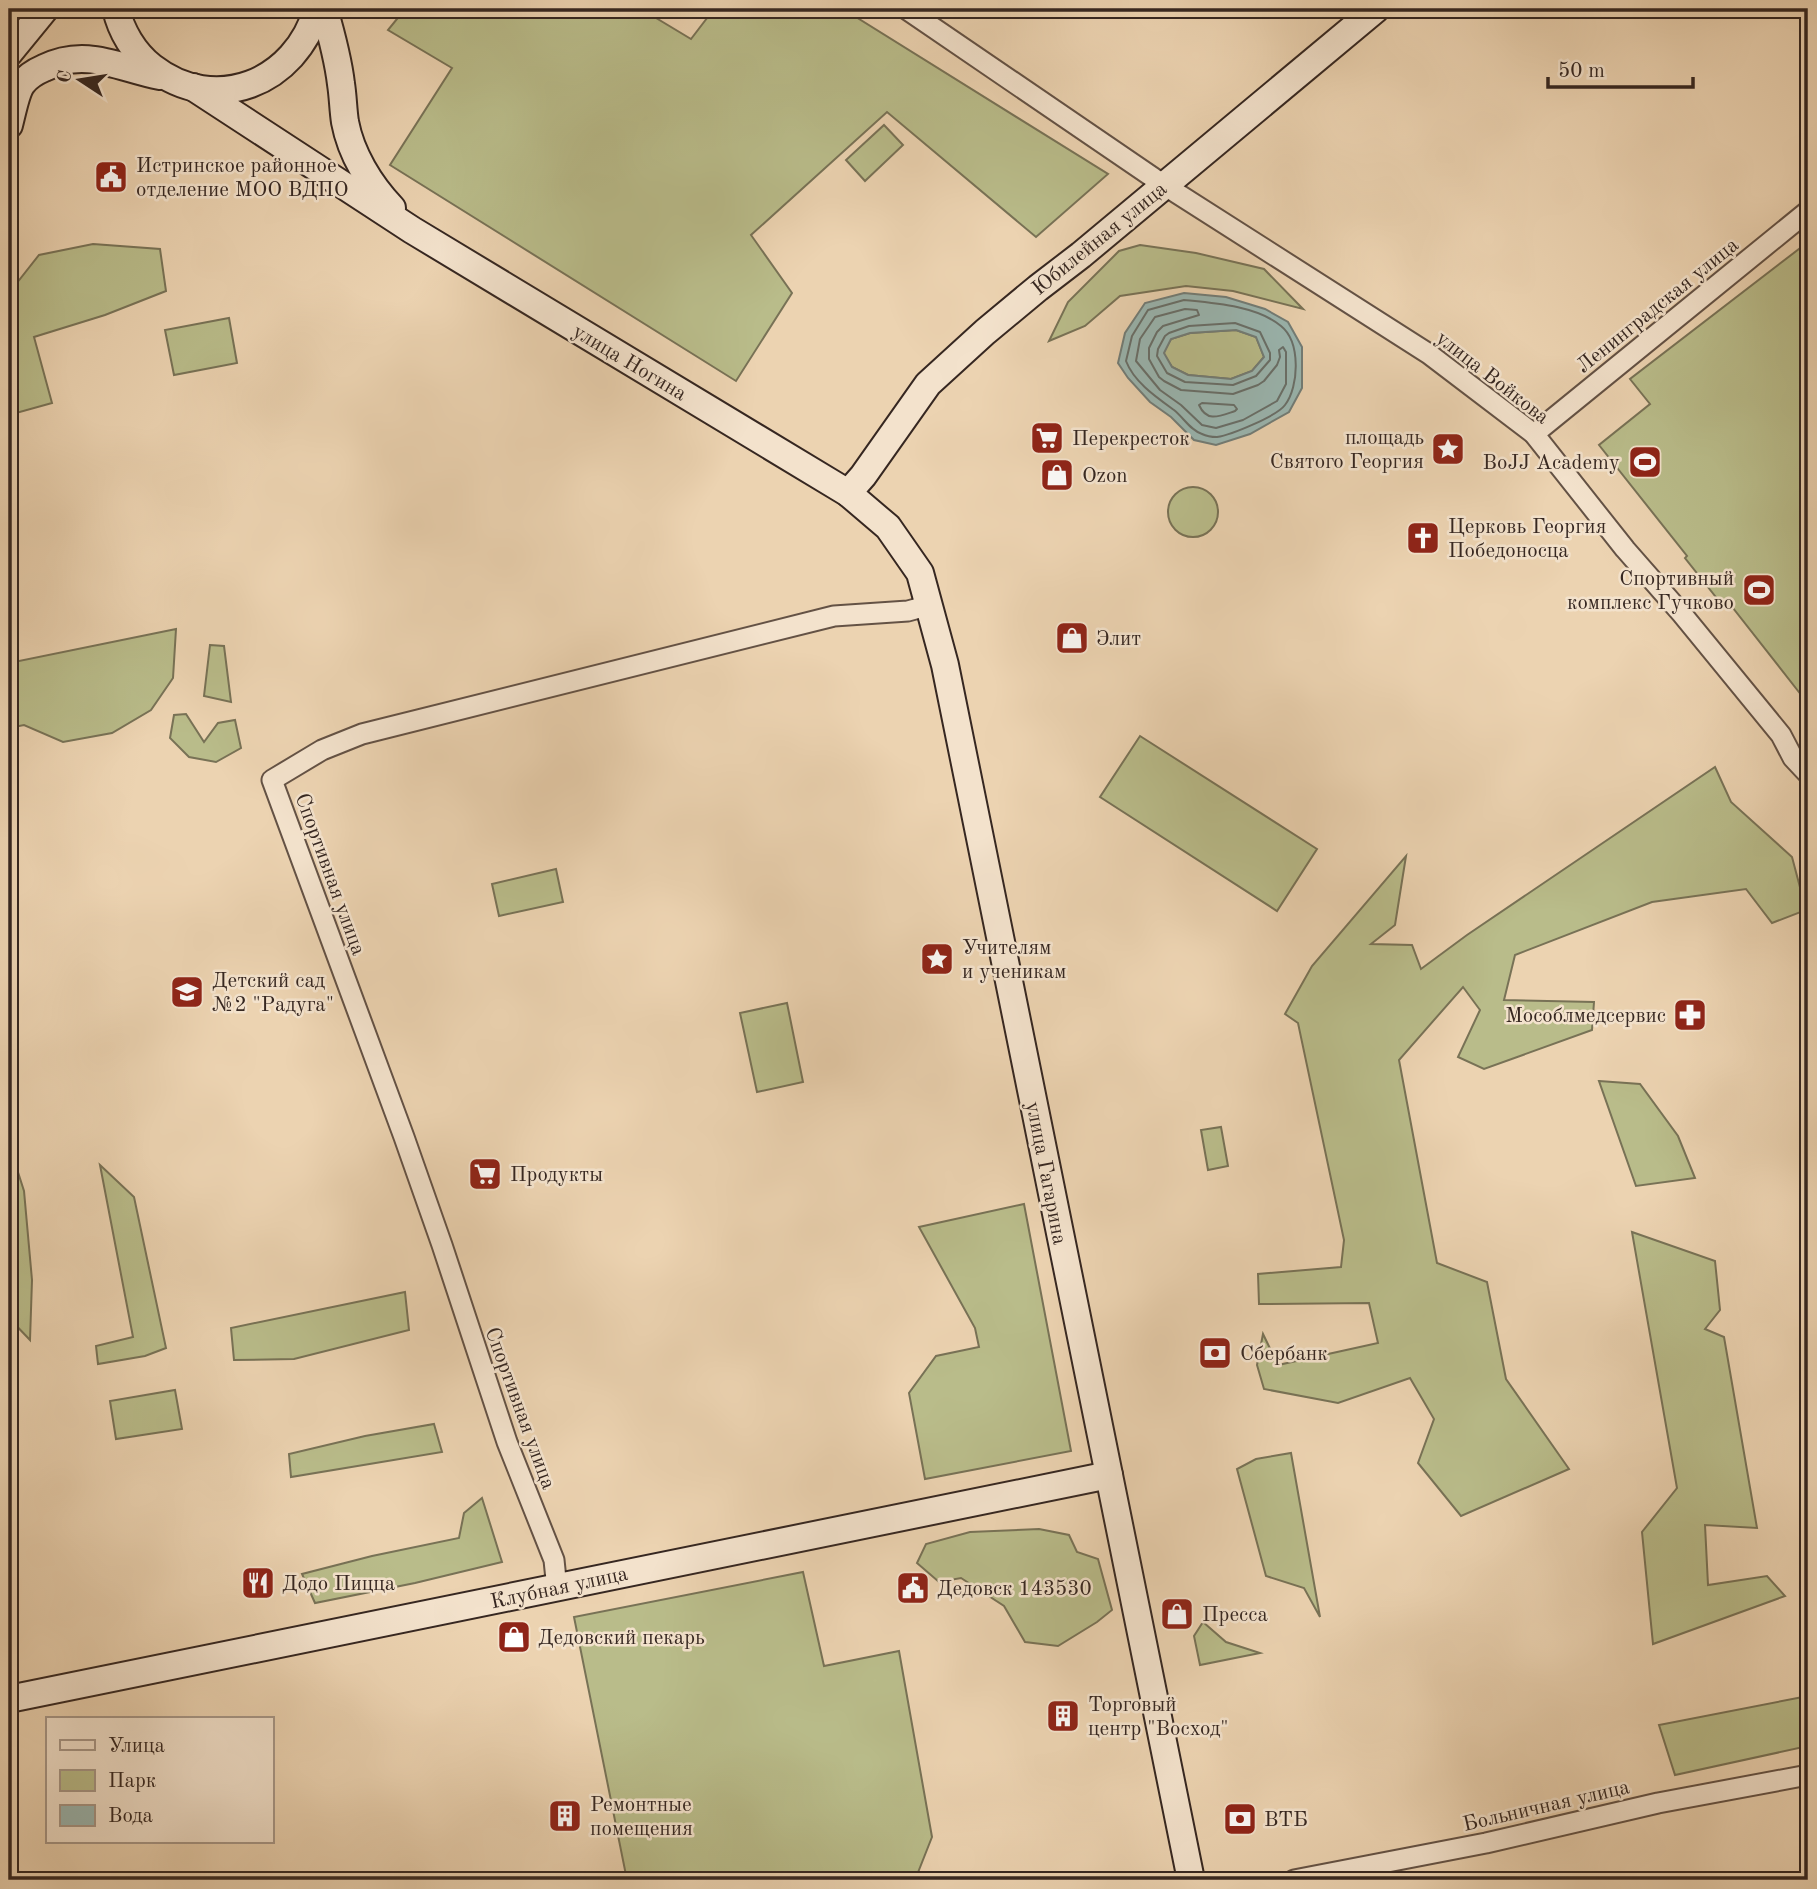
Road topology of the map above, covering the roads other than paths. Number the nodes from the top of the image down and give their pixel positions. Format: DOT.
graph roads {
  1 [pos="45,9"];
  2 [pos="116,9"];
  3 [pos="317,9"];
  4 [pos="324,9"];
  5 [pos="905,9"];
  6 [pos="1376,9"];
  7 [pos="9,53"];
  8 [pos="166,77"];
  9 [pos="193,87"];
  10 [pos="9,125"];
  11 [pos="1164,186"];
  12 [pos="1808,211"];
  13 [pos="412,230"];
  14 [pos="1534,435"];
  15 [pos="848,493"];
  16 [pos="930,605"];
  17 [pos="1808,774"];
  18 [pos="1109,1475"];
  19 [pos="557,1588"];
  20 [pos="9,1699"];
  21 [pos="1808,1775"];
  22 [pos="1191,1880"];
  23 [pos="1294,1880"];
  1 -- 7 [label="street"];
  2 -- 8 [label="street"];
  3 -- 9 [label="street"];
  4 -- 13 [label="street"];
  5 -- 11 [label="street, улица Войкова"];
  6 -- 11 [label="street, Юбилейная улица"];
  8 -- 9 [label="street"];
  8 -- 10 [label="street"];
  9 -- 13 [label="street"];
  11 -- 14 [label="street, улица Войкова"];
  11 -- 15 [label="street, Юбилейная улица"];
  12 -- 14 [label="street, Ленинградская улица"];
  13 -- 15 [label="street, улица Ногина"];
  14 -- 17 [label="street, улица Войкова"];
  15 -- 16 [label="street, улица Гагарина"];
  16 -- 18 [label="street, улица Гагарина"];
  16 -- 19 [label="street, Спортивная улица"];
  18 -- 19 [label="street, Клубная улица"];
  18 -- 22 [label="street, улица Гагарина"];
  19 -- 20 [label="street, Клубная улица"];
  21 -- 23 [label="street, Больничная улица"];
}
